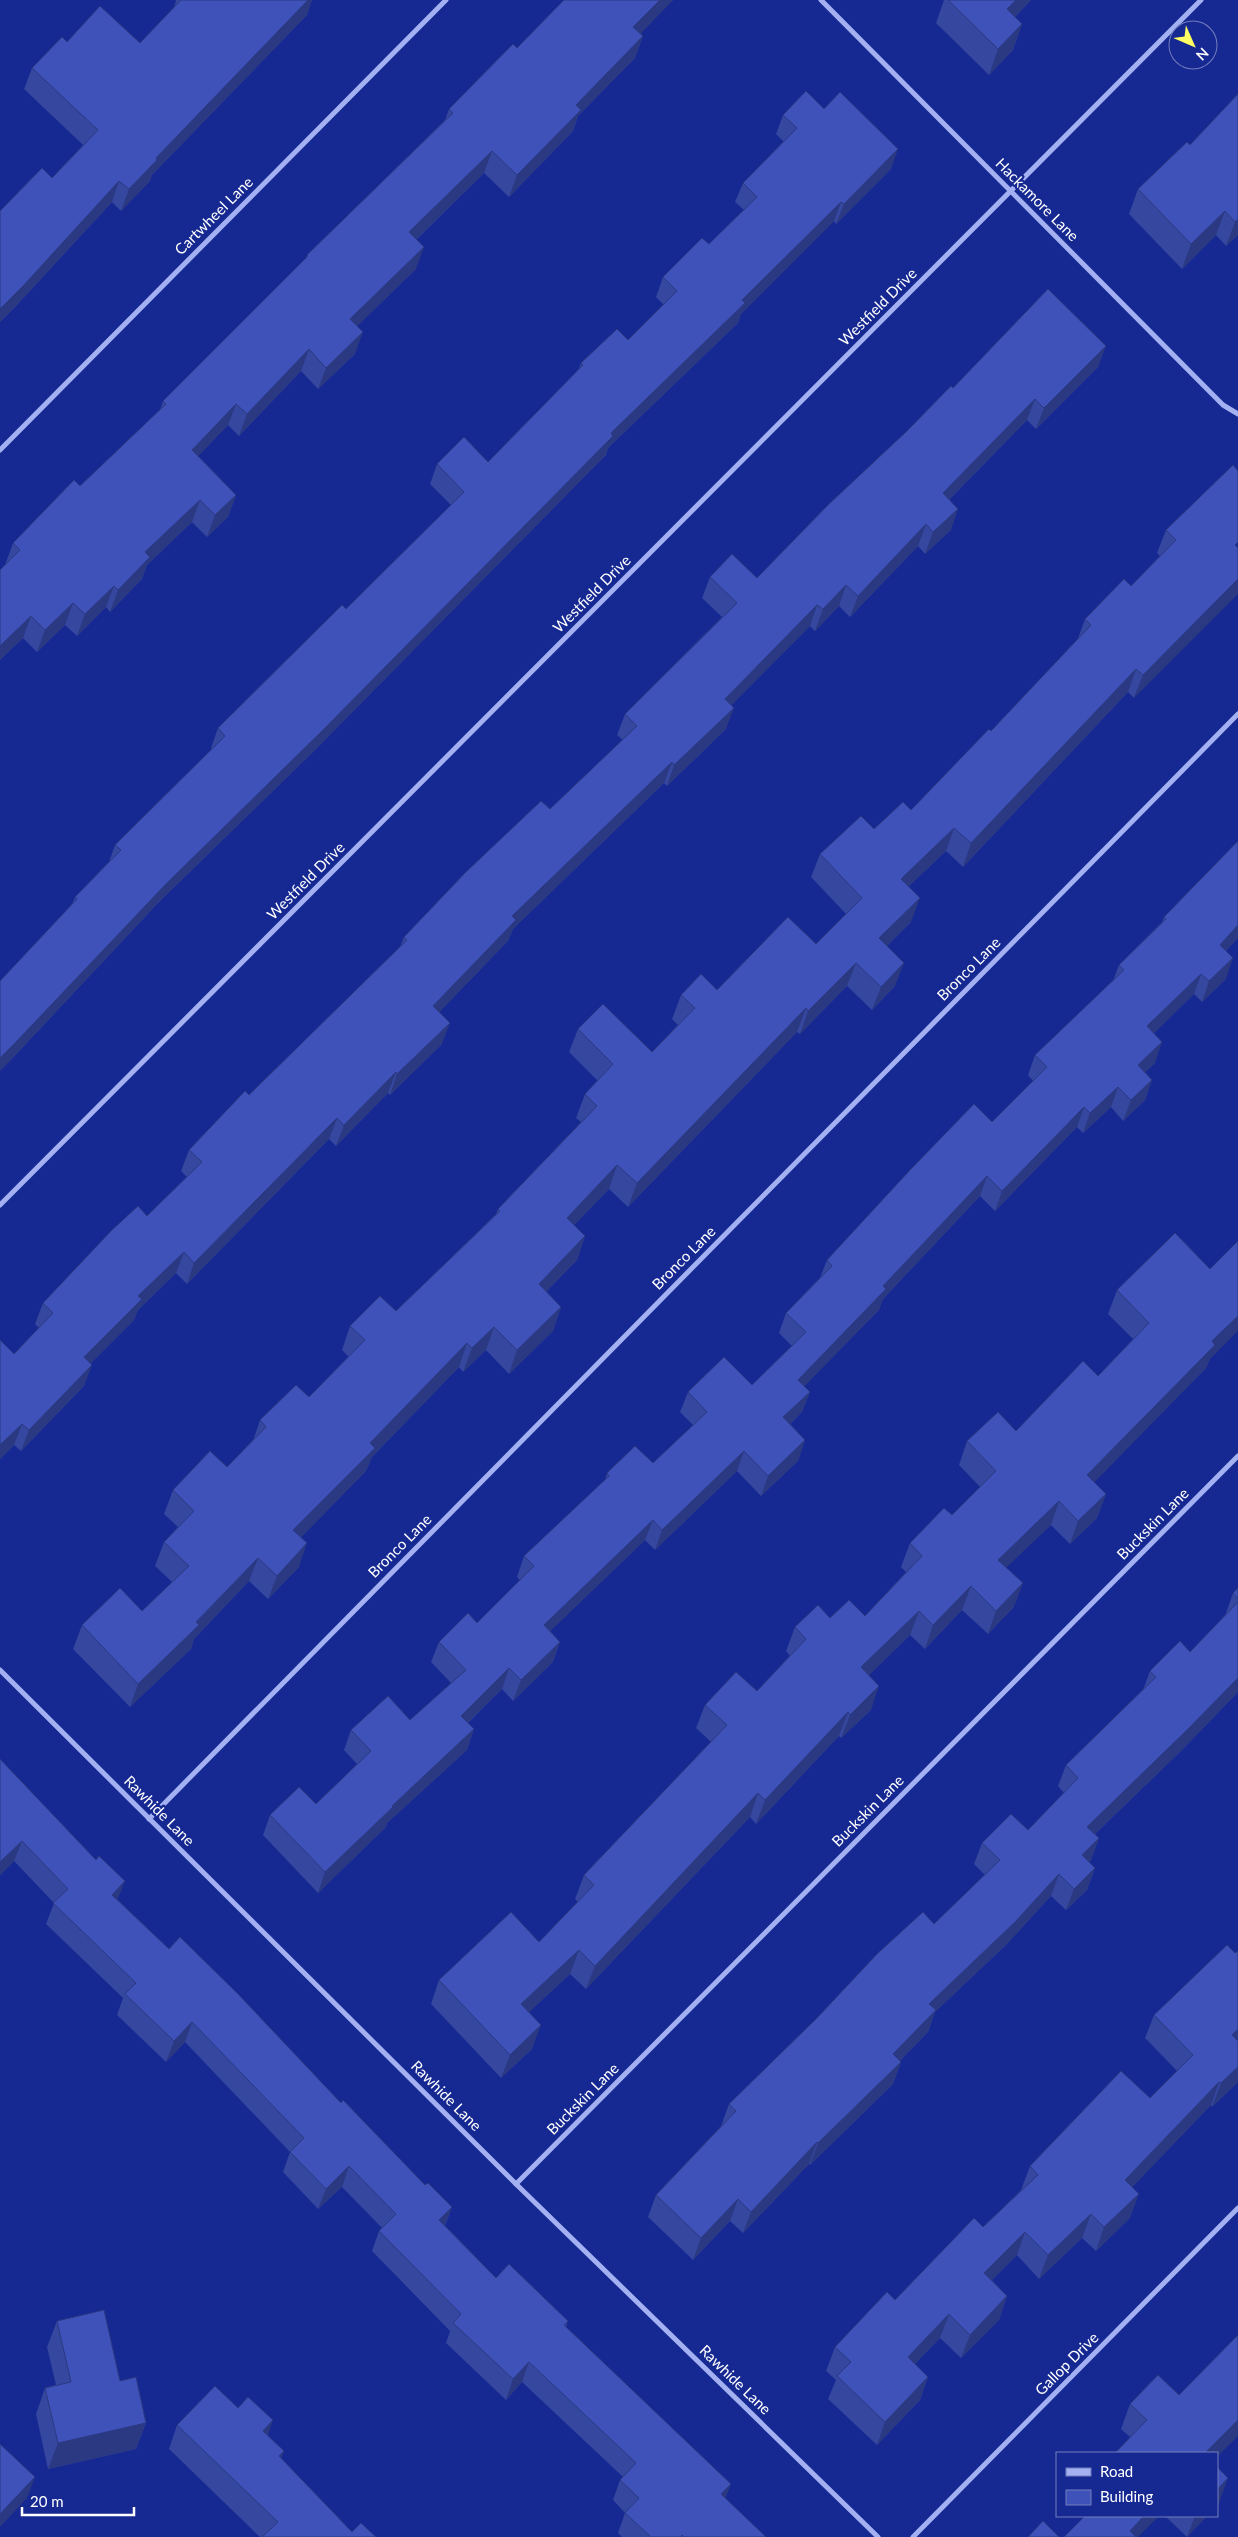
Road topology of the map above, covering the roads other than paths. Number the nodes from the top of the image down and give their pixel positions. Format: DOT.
graph roads {
  1 [pos="446,0"];
  2 [pos="821,0"];
  3 [pos="1201,0"];
  4 [pos="1011,191"];
  5 [pos="1238,414"];
  6 [pos="0,450"];
  7 [pos="1238,714"];
  8 [pos="0,1205"];
  9 [pos="1238,1456"];
  10 [pos="0,1670"];
  11 [pos="148,1819"];
  12 [pos="516,2184"];
  13 [pos="1238,2208"];
  14 [pos="878,2537"];
  15 [pos="913,2537"];
  1 -- 6 [label="street, Cartwheel Lane"];
  2 -- 4 [label="street, Hackamore Lane"];
  3 -- 4 [label="street, Westfield Drive"];
  4 -- 5 [label="street, Hackamore Lane"];
  4 -- 8 [label="street, Westfield Drive"];
  7 -- 11 [label="street, Bronco Lane"];
  9 -- 12 [label="street, Buckskin Lane"];
  10 -- 11 [label="street, Rawhide Lane"];
  11 -- 12 [label="street, Rawhide Lane"];
  12 -- 14 [label="street, Rawhide Lane"];
  13 -- 15 [label="street, Gallop Drive"];
}
